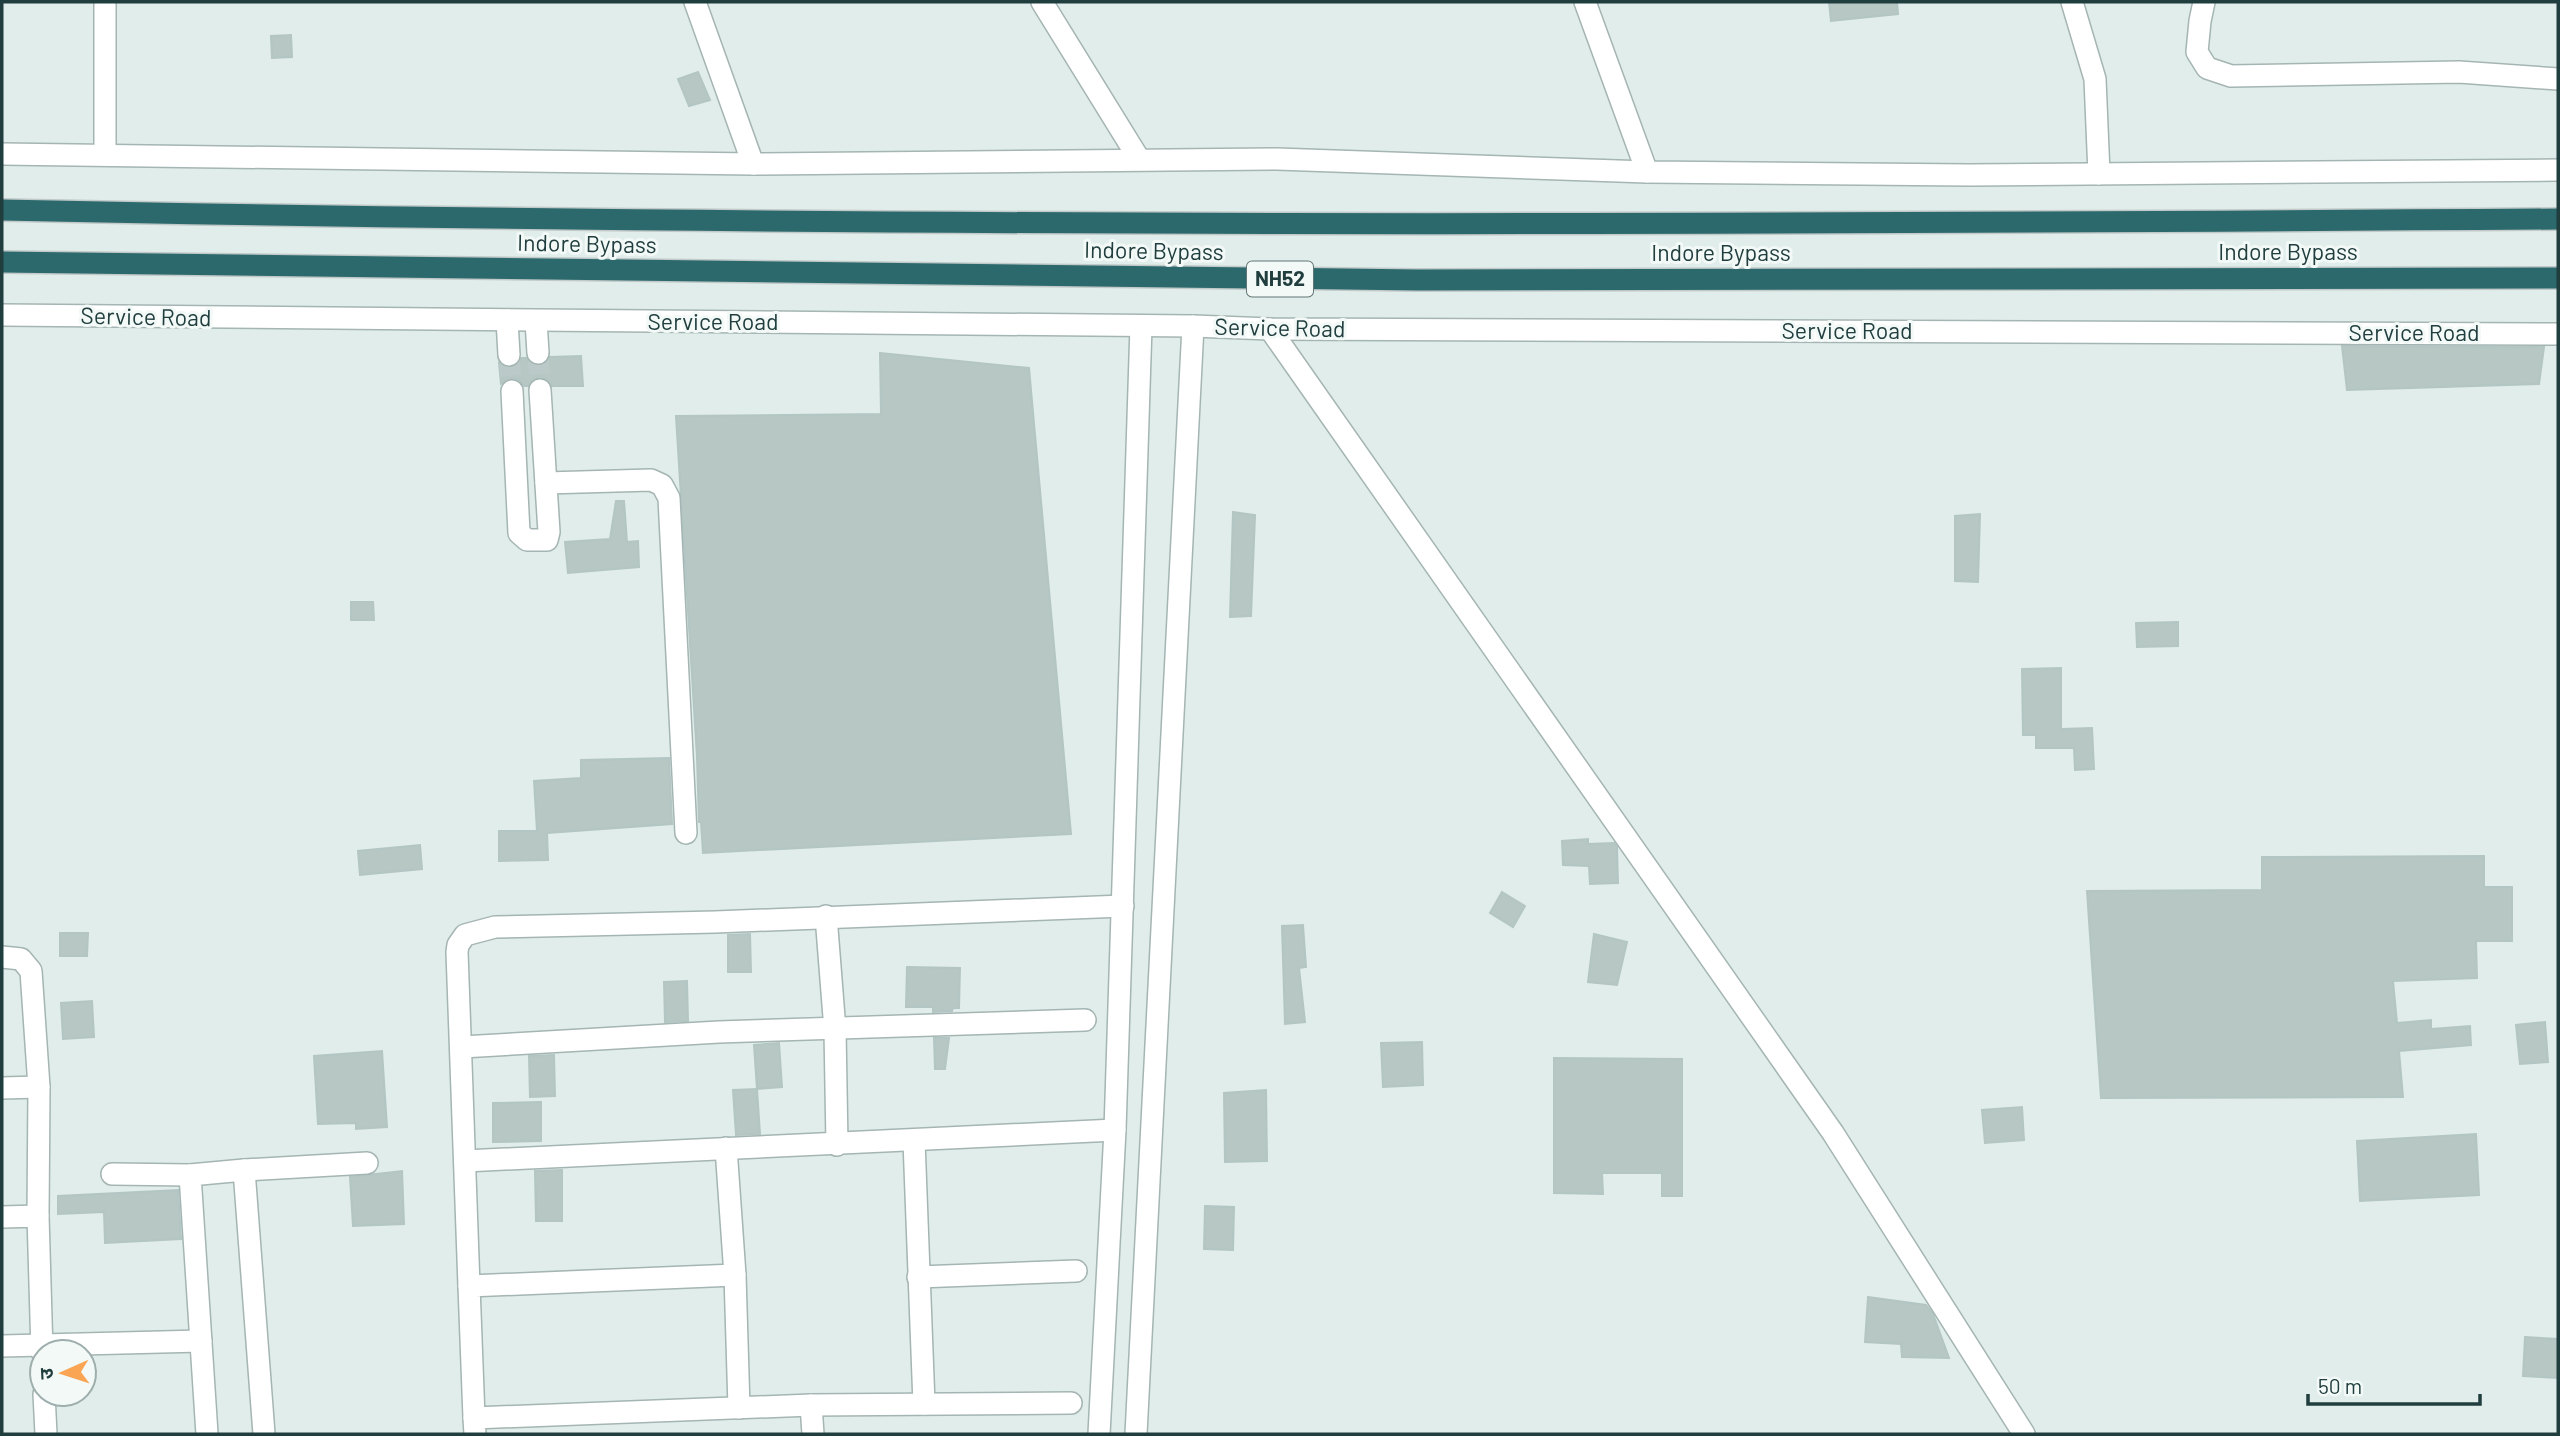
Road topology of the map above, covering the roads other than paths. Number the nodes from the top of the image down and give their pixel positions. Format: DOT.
graph roads {
  1 [pos="105,2"];
  2 [pos="695,2"];
  3 [pos="1042,2"];
  4 [pos="1585,2"];
  5 [pos="2072,2"];
  6 [pos="2204,2"];
  7 [pos="2558,79"];
  8 [pos="2,154"];
  9 [pos="105,155"];
  10 [pos="1139,159"];
  11 [pos="753,164"];
  12 [pos="2558,170"];
  13 [pos="1647,172"];
  14 [pos="2099,174"];
  15 [pos="2,210"];
  16 [pos="2558,219"];
  17 [pos="2,262"];
  18 [pos="2558,278"];
  19 [pos="2,315"];
  20 [pos="507,320"];
  21 [pos="536,321"];
  22 [pos="1141,326"];
  23 [pos="1193,326"];
  24 [pos="1270,329"];
  25 [pos="2558,334"];
  26 [pos="538,354"];
  27 [pos="509,355"];
  28 [pos="540,390"];
  29 [pos="512,391"];
  30 [pos="546,483"];
  31 [pos="686,834"];
  32 [pos="1123,906"];
  33 [pos="826,916"];
  34 [pos="2,957"];
  35 [pos="1085,1020"];
  36 [pos="835,1030"];
  37 [pos="461,1047"];
  38 [pos="2,1087"];
  39 [pos="39,1087"];
  40 [pos="1115,1130"];
  41 [pos="914,1141"];
  42 [pos="837,1145"];
  43 [pos="726,1148"];
  44 [pos="465,1161"];
  45 [pos="367,1163"];
  46 [pos="244,1170"];
  47 [pos="112,1174"];
  48 [pos="191,1175"];
  49 [pos="38,1216"];
  50 [pos="2,1217"];
  51 [pos="1076,1271"];
  52 [pos="734,1275"];
  53 [pos="918,1277"];
  54 [pos="469,1286"];
  55 [pos="42,1338"];
  56 [pos="201,1341"];
  57 [pos="2,1346"];
  58 [pos="98,1346"];
  59 [pos="28,1347"];
  60 [pos="1071,1403"];
  61 [pos="923,1404"];
  62 [pos="811,1405"];
  63 [pos="45,1408"];
  64 [pos="739,1408"];
  65 [pos="474,1426"];
  66 [pos="46,1434"];
  67 [pos="207,1434"];
  68 [pos="264,1434"];
  69 [pos="813,1434"];
  70 [pos="1099,1434"];
  71 [pos="1136,1434"];
  72 [pos="2024,1434"];
  1 -- 9 [label="street"];
  2 -- 11 [label="street"];
  3 -- 10 [label="street"];
  4 -- 13 [label="street"];
  5 -- 14 [label="street"];
  6 -- 7 [label="street"];
  8 -- 9 [label="street"];
  9 -- 11 [label="street"];
  10 -- 11 [label="street"];
  10 -- 13 [label="street"];
  12 -- 14 [label="street"];
  13 -- 14 [label="street"];
  15 -- 16 [label="highway, Indore Bypass"];
  17 -- 18 [label="highway, Indore Bypass / NH52"];
  19 -- 20 [label="street, Service Road"];
  20 -- 21 [label="street, Service Road"];
  20 -- 27 [label="street"];
  21 -- 22 [label="street, Service Road"];
  21 -- 26 [label="street"];
  22 -- 23 [label="street, Service Road"];
  22 -- 32 [label="street"];
  23 -- 24 [label="street, Service Road"];
  23 -- 71 [label="street"];
  24 -- 25 [label="street, Service Road"];
  24 -- 72 [label="street"];
  28 -- 30 [label="street"];
  29 -- 30 [label="street"];
  30 -- 31 [label="street"];
  32 -- 33 [label="street"];
  32 -- 40 [label="street"];
  33 -- 36 [label="street"];
  33 -- 37 [label="street"];
  34 -- 39 [label="street"];
  35 -- 36 [label="street"];
  36 -- 37 [label="street"];
  36 -- 42 [label="street"];
  37 -- 44 [label="street"];
  38 -- 39 [label="street"];
  39 -- 49 [label="street"];
  40 -- 41 [label="street"];
  40 -- 70 [label="street"];
  41 -- 42 [label="street"];
  41 -- 53 [label="street"];
  42 -- 43 [label="street"];
  43 -- 44 [label="street"];
  43 -- 52 [label="street"];
  44 -- 54 [label="street"];
  45 -- 46 [label="street"];
  46 -- 48 [label="street"];
  46 -- 68 [label="street"];
  47 -- 48 [label="street"];
  48 -- 56 [label="street"];
  49 -- 50 [label="street"];
  49 -- 55 [label="street"];
  51 -- 53 [label="street"];
  52 -- 54 [label="street"];
  52 -- 64 [label="street"];
  53 -- 61 [label="street"];
  54 -- 65 [label="street"];
  56 -- 58 [label="street"];
  56 -- 67 [label="street"];
  57 -- 59 [label="street"];
  60 -- 61 [label="street"];
  61 -- 62 [label="street"];
  62 -- 64 [label="street"];
  62 -- 69 [label="street"];
  63 -- 66 [label="street"];
  64 -- 65 [label="street"];
}
